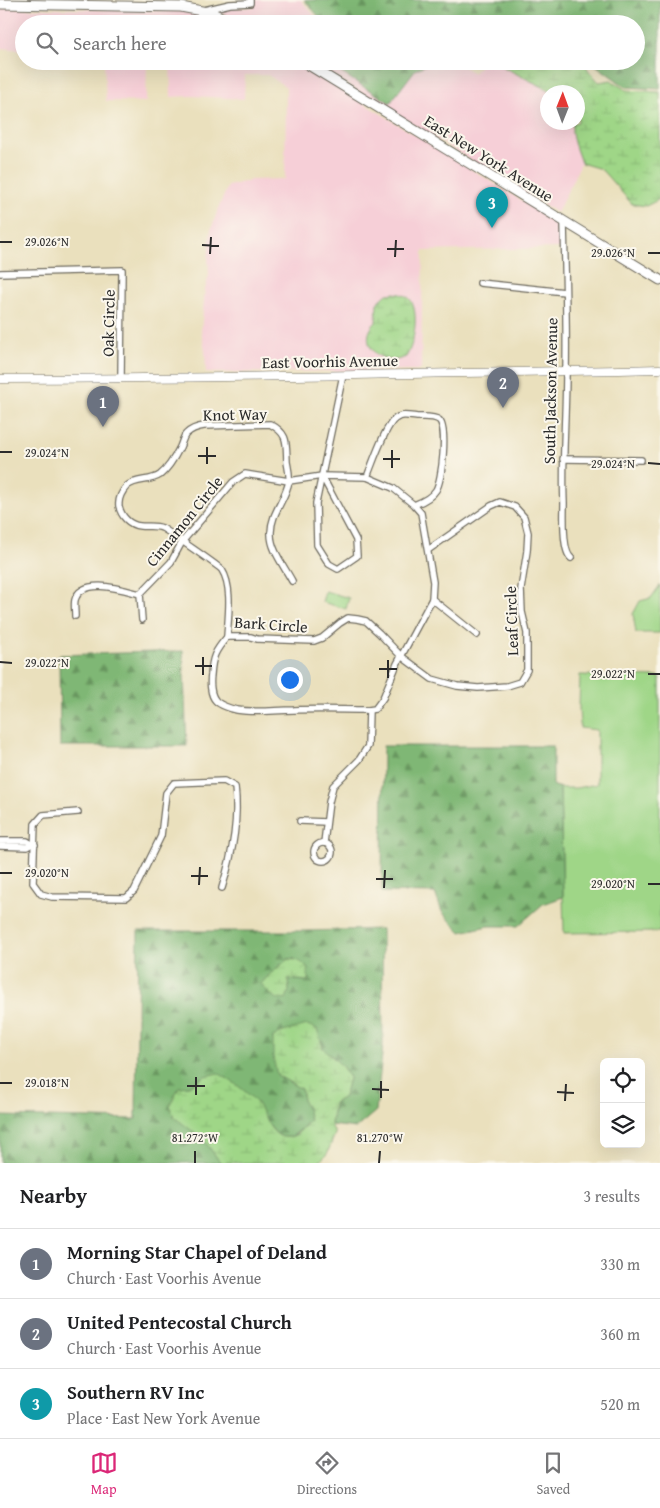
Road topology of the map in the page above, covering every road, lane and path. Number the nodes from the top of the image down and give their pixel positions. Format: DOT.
graph roads {
  1 [pos="250,2"];
  2 [pos="0,4"];
  3 [pos="202,10"];
  4 [pos="217,15"];
  5 [pos="317,70"];
  6 [pos="564,222"];
  7 [pos="0,273"];
  8 [pos="660,280"];
  9 [pos="480,283"];
  10 [pos="565,292"];
  11 [pos="660,369"];
  12 [pos="566,371"];
  13 [pos="344,375"];
  14 [pos="0,378"];
  15 [pos="121,378"];
  16 [pos="563,458"];
  17 [pos="641,460"];
  18 [pos="322,476"];
  19 [pos="367,478"];
  20 [pos="289,481"];
  21 [pos="414,505"];
  22 [pos="182,542"];
  23 [pos="428,550"];
  24 [pos="571,558"];
  25 [pos="292,581"];
  26 [pos="140,594"];
  27 [pos="432,599"];
  28 [pos="75,616"];
  29 [pos="142,620"];
  30 [pos="478,635"];
  31 [pos="227,638"];
  32 [pos="401,656"];
  33 [pos="369,710"];
  34 [pos="78,812"];
  35 [pos="300,821"];
  36 [pos="326,822"];
  37 [pos="0,841"];
  38 [pos="324,843"];
  39 [pos="33,845"];
  40 [pos="0,846"];
  41 [pos="222,888"];
  1 -- 3 [label="street"];
  2 -- 3 [label="main road"];
  3 -- 4 [label="main road"];
  5 -- 6 [label="main road, East New York Avenue"];
  6 -- 8 [label="main road, East New York Avenue"];
  6 -- 10 [label="street, South Jackson Avenue"];
  7 -- 15 [label="street, Oak Circle"];
  9 -- 10 [label="street"];
  10 -- 12 [label="street, South Jackson Avenue"];
  11 -- 12 [label="street, East Voorhis Avenue"];
  12 -- 13 [label="street, East Voorhis Avenue"];
  12 -- 16 [label="street, South Jackson Avenue"];
  13 -- 15 [label="street, East Voorhis Avenue"];
  13 -- 18 [label="street"];
  14 -- 15 [label="street, East Voorhis Avenue"];
  16 -- 17 [label="street"];
  16 -- 24 [label="street, South Jackson Avenue"];
  18 -- 18 [label="street"];
  18 -- 19 [label="street, Cinnamon Circle"];
  18 -- 20 [label="street, Cinnamon Circle"];
  19 -- 21 [label="street, Cinnamon Circle"];
  19 -- 21 [label="street"];
  20 -- 22 [label="street, Cinnamon Circle"];
  20 -- 22 [label="street, Knot Way"];
  20 -- 25 [label="street, Knot Way"];
  21 -- 23 [label="street, Cinnamon Circle"];
  22 -- 26 [label="street, Cinnamon Circle"];
  22 -- 31 [label="street, Bark Circle"];
  23 -- 27 [label="street, Cinnamon Circle"];
  23 -- 32 [label="street, Leaf Circle"];
  26 -- 28 [label="street"];
  26 -- 29 [label="street"];
  27 -- 30 [label="street"];
  27 -- 32 [label="street"];
  31 -- 32 [label="street, Bark Circle"];
  31 -- 33 [label="street"];
  32 -- 33 [label="street"];
  33 -- 36 [label="street"];
  34 -- 39 [label="street"];
  35 -- 36 [label="street"];
  36 -- 38 [label="street"];
  37 -- 39 [label="street"];
  39 -- 40 [label="street"];
  39 -- 41 [label="street"];
}
